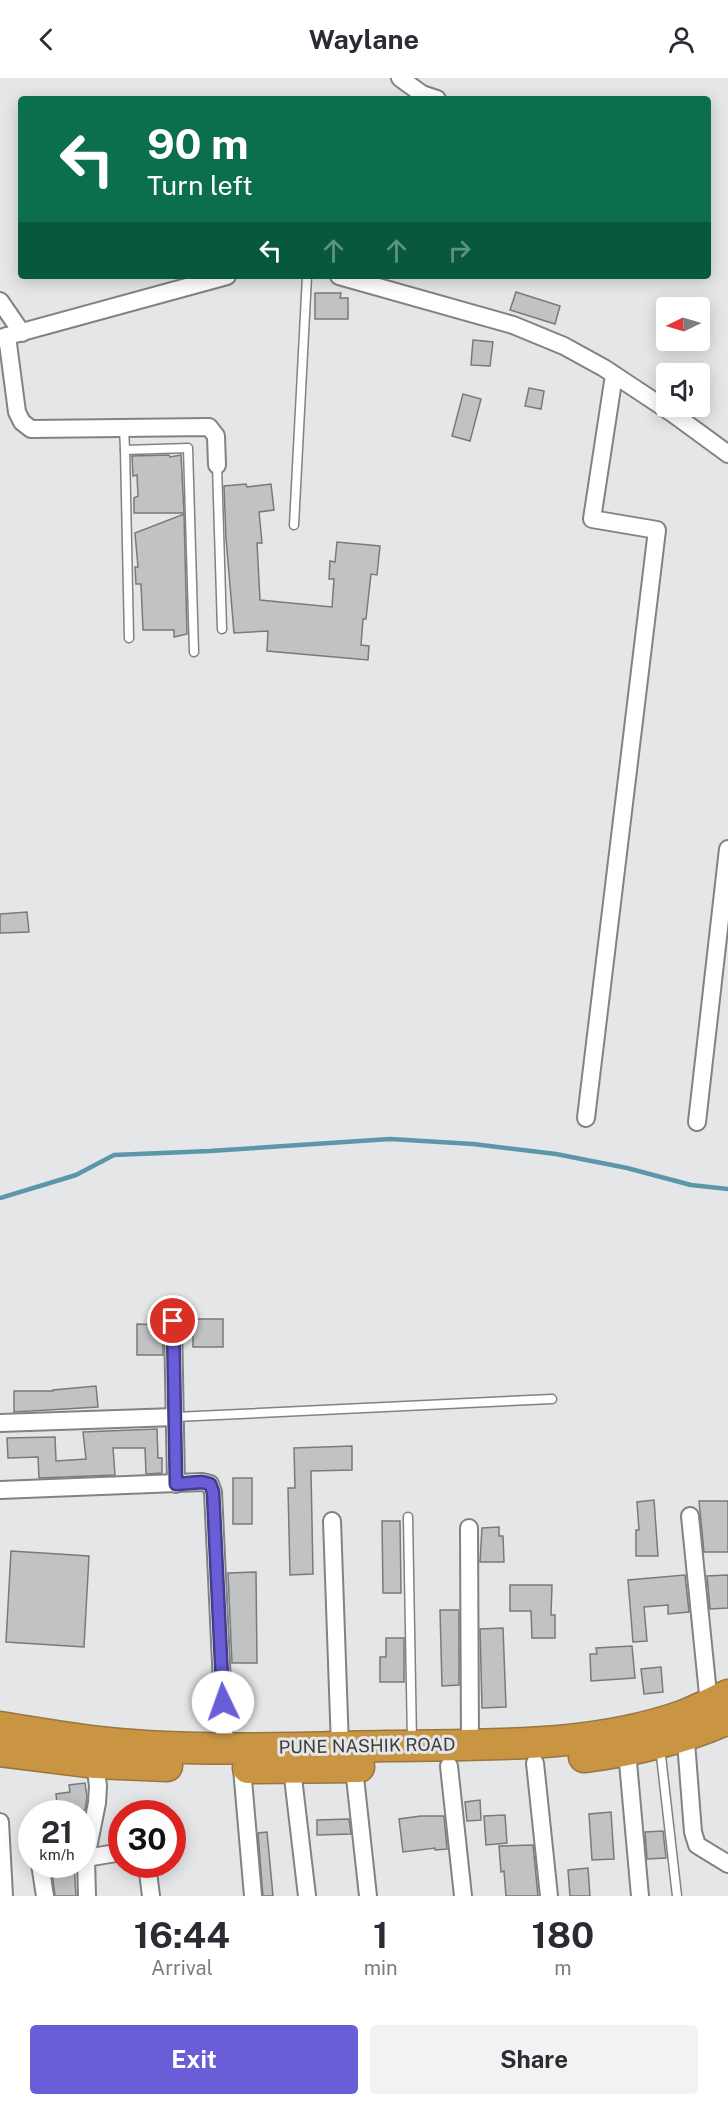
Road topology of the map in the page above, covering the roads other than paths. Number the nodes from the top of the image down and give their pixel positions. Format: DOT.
graph roads {
  1 [pos="400,78"];
  2 [pos="428,96"];
  3 [pos="216,279"];
  4 [pos="307,279"];
  5 [pos="350,279"];
  6 [pos="0,301"];
  7 [pos="10,335"];
  8 [pos="614,375"];
  9 [pos="124,429"];
  10 [pos="125,449"];
  11 [pos="728,454"];
  12 [pos="217,465"];
  13 [pos="294,525"];
  14 [pos="222,629"];
  15 [pos="129,638"];
  16 [pos="194,652"];
  17 [pos="728,849"];
  18 [pos="586,1118"];
  19 [pos="697,1122"];
  20 [pos="173,1321"];
  21 [pos="552,1399"];
  22 [pos="175,1416"];
  23 [pos="0,1423"];
  24 [pos="176,1484"];
  25 [pos="0,1490"];
  26 [pos="690,1516"];
  27 [pos="408,1517"];
  28 [pos="332,1521"];
  29 [pos="469,1528"];
  30 [pos="699,1719"];
  31 [pos="0,1727"];
  32 [pos="470,1744"];
  33 [pos="412,1745"];
  34 [pos="0,1750"];
  35 [pos="627,1751"];
  36 [pos="347,1757"];
  37 [pos="234,1758"];
  38 [pos="95,1763"];
  39 [pos="535,1763"];
  40 [pos="449,1766"];
  41 [pos="292,1768"];
  42 [pos="96,1808"];
  43 [pos="0,1822"];
  44 [pos="728,1864"];
  45 [pos="42,1878"];
  46 [pos="87,1878"];
  47 [pos="149,1878"];
  48 [pos="4,1896"];
  49 [pos="45,1896"];
  50 [pos="87,1896"];
  51 [pos="151,1896"];
  52 [pos="253,1896"];
  53 [pos="308,1896"];
  54 [pos="368,1896"];
  55 [pos="463,1896"];
  56 [pos="549,1896"];
  57 [pos="640,1896"];
  58 [pos="677,1896"];
  1 -- 2 [label="street"];
  3 -- 7 [label="street"];
  4 -- 13 [label="lane"];
  5 -- 8 [label="street"];
  6 -- 7 [label="street"];
  7 -- 9 [label="street"];
  8 -- 11 [label="street"];
  8 -- 18 [label="street"];
  9 -- 10 [label="lane"];
  9 -- 12 [label="street"];
  10 -- 15 [label="lane"];
  10 -- 16 [label="lane"];
  12 -- 14 [label="lane"];
  17 -- 19 [label="street"];
  20 -- 22 [label="street"];
  21 -- 22 [label="lane"];
  22 -- 23 [label="street"];
  22 -- 24 [label="street"];
  24 -- 25 [label="street"];
  24 -- 37 [label="street"];
  26 -- 30 [label="street"];
  27 -- 33 [label="lane"];
  28 -- 36 [label="street"];
  29 -- 32 [label="street"];
  30 -- 32 [label="highway, PUNE NASHIK ROAD"];
  30 -- 35 [label="highway, PUNE NASHIK ROAD"];
  30 -- 44 [label="street"];
  30 -- 58 [label="lane"];
  31 -- 37 [label="highway, PUNE NASHIK ROAD"];
  32 -- 33 [label="highway, PUNE NASHIK ROAD"];
  33 -- 36 [label="highway, PUNE NASHIK ROAD"];
  34 -- 38 [label="highway, PUNE NASHIK ROAD"];
  35 -- 39 [label="highway, PUNE NASHIK ROAD"];
  35 -- 57 [label="street"];
  36 -- 37 [label="highway, PUNE NASHIK ROAD"];
  36 -- 40 [label="highway, PUNE NASHIK ROAD"];
  36 -- 41 [label="highway, PUNE NASHIK ROAD"];
  36 -- 54 [label="street"];
  37 -- 38 [label="highway, PUNE NASHIK ROAD"];
  37 -- 41 [label="highway, PUNE NASHIK ROAD"];
  37 -- 52 [label="street"];
  38 -- 42 [label="street"];
  39 -- 40 [label="highway, PUNE NASHIK ROAD"];
  39 -- 56 [label="street"];
  40 -- 55 [label="street"];
  41 -- 53 [label="street"];
  43 -- 48 [label="street"];
  45 -- 49 [label="street"];
  46 -- 50 [label="street"];
  47 -- 51 [label="street"];
}
